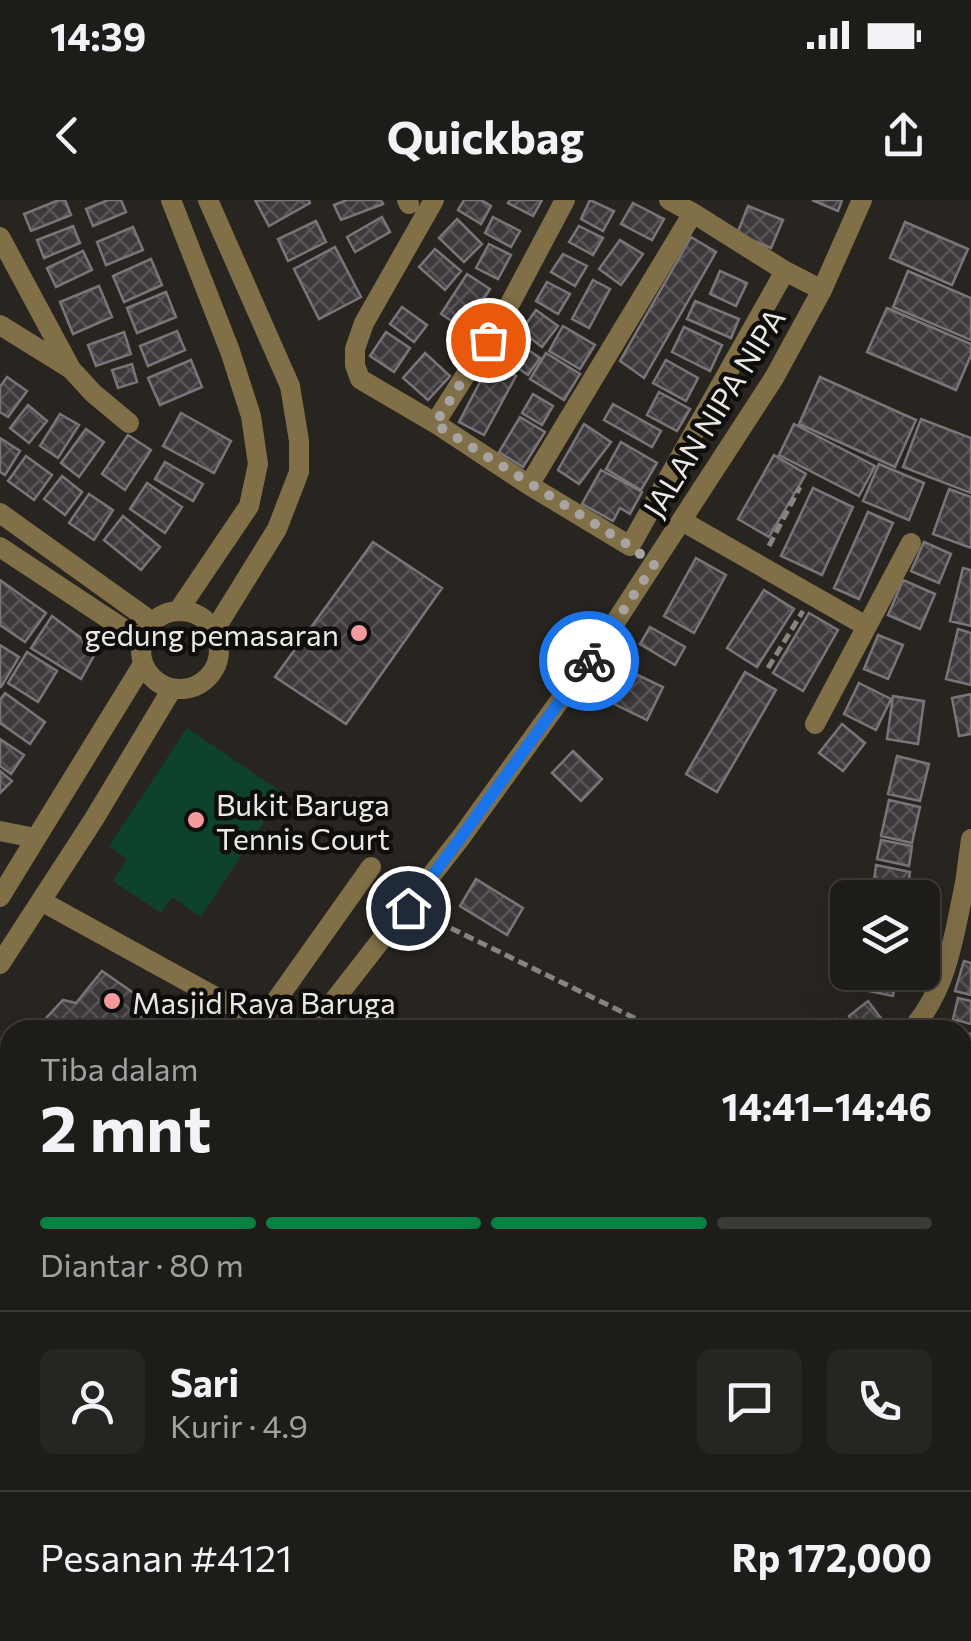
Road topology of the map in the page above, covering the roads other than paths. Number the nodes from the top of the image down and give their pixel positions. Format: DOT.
graph roads {
  1 [pos="171,200"];
  2 [pos="208,200"];
  3 [pos="434,200"];
  4 [pos="565,200"];
  5 [pos="669,200"];
  6 [pos="862,200"];
  7 [pos="692,208"];
  8 [pos="0,236"];
  9 [pos="785,271"];
  10 [pos="822,290"];
  11 [pos="0,324"];
  12 [pos="71,369"];
  13 [pos="129,423"];
  14 [pos="435,424"];
  15 [pos="529,485"];
  16 [pos="0,512"];
  17 [pos="682,521"];
  18 [pos="910,542"];
  19 [pos="630,546"];
  20 [pos="0,547"];
  21 [pos="654,565"];
  22 [pos="178,610"];
  23 [pos="866,626"];
  24 [pos="147,631"];
  25 [pos="214,631"];
  26 [pos="143,664"];
  27 [pos="172,689"];
  28 [pos="815,724"];
  29 [pos="0,831"];
  30 [pos="36,838"];
  31 [pos="971,840"];
  32 [pos="371,867"];
  33 [pos="968,883"];
  34 [pos="0,897"];
  35 [pos="41,901"];
  36 [pos="0,964"];
  37 [pos="257,1020"];
  38 [pos="262,1020"];
  39 [pos="320,1020"];
  40 [pos="920,1020"];
  1 -- 22 [label="street"];
  2 -- 25 [label="street"];
  3 -- 14 [label="street"];
  4 -- 14 [label="street"];
  5 -- 7 [label="street"];
  6 -- 10 [label="street, JALAN NIPA NIPA"];
  7 -- 9 [label="street"];
  7 -- 15 [label="street"];
  8 -- 12 [label="street"];
  9 -- 10 [label="street"];
  9 -- 19 [label="street"];
  10 -- 17 [label="street, JALAN NIPA NIPA"];
  11 -- 12 [label="street"];
  12 -- 13 [label="street"];
  14 -- 15 [label="street"];
  15 -- 19 [label="street"];
  16 -- 24 [label="street"];
  17 -- 21 [label="street, JALAN NIPA NIPA"];
  17 -- 23 [label="street"];
  18 -- 23 [label="street"];
  19 -- 21 [label="street"];
  20 -- 24 [label="street"];
  21 -- 39 [label="street, JALAN NIPA NIPA"];
  22 -- 24 [label="street"];
  22 -- 25 [label="street"];
  23 -- 28 [label="street"];
  24 -- 26 [label="street"];
  25 -- 27 [label="street"];
  26 -- 27 [label="street"];
  26 -- 30 [label="street"];
  27 -- 35 [label="street"];
  29 -- 30 [label="street"];
  30 -- 34 [label="street"];
  31 -- 33 [label="street"];
  32 -- 38 [label="street"];
  33 -- 40 [label="street"];
  35 -- 36 [label="street"];
  35 -- 37 [label="street"];
}
